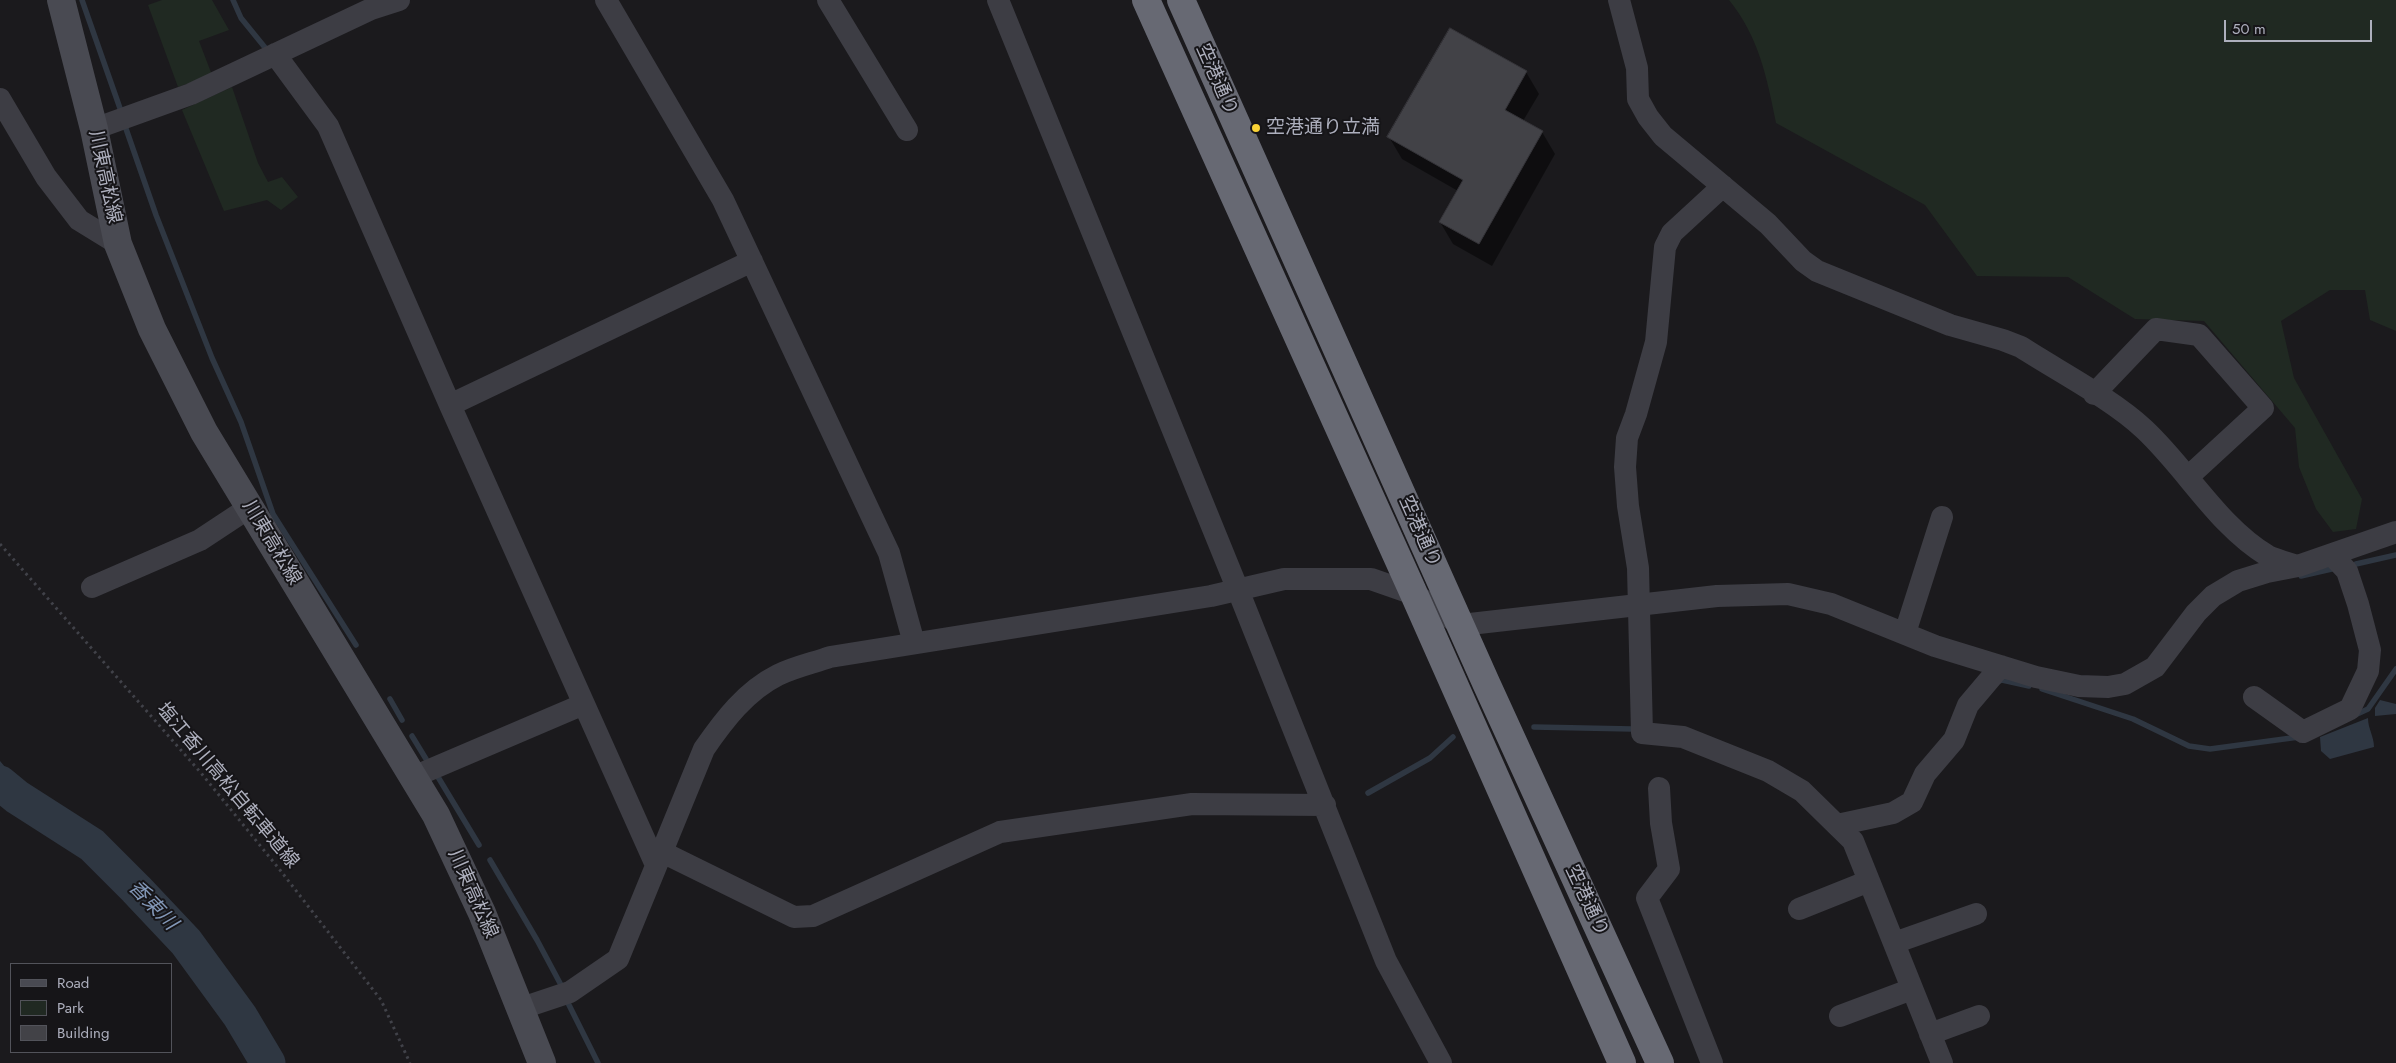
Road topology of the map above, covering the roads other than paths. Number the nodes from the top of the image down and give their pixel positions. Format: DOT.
graph roads {
  1 [pos="61,0"];
  2 [pos="399,0"];
  3 [pos="606,0"];
  4 [pos="828,0"];
  5 [pos="998,0"];
  6 [pos="1146,0"];
  7 [pos="1180,0"];
  8 [pos="1619,0"];
  9 [pos="275,54"];
  10 [pos="0,99"];
  11 [pos="94,129"];
  12 [pos="907,130"];
  13 [pos="1723,186"];
  14 [pos="118,244"];
  15 [pos="752,261"];
  16 [pos="2094,394"];
  17 [pos="450,405"];
  18 [pos="2188,478"];
  19 [pos="250,507"];
  20 [pos="1942,517"];
  21 [pos="2396,532"];
  22 [pos="2332,555"];
  23 [pos="2298,566"];
  24 [pos="92,587"];
  25 [pos="1238,590"];
  26 [pos="1414,594"];
  27 [pos="1637,605"];
  28 [pos="1461,626"];
  29 [pos="1905,634"];
  30 [pos="914,643"];
  31 [pos="2001,666"];
  32 [pos="2254,697"];
  33 [pos="584,704"];
  34 [pos="413,777"];
  35 [pos="1659,788"];
  36 [pos="1324,805"];
  37 [pos="1837,825"];
  38 [pos="659,859"];
  39 [pos="1869,881"];
  40 [pos="1799,909"];
  41 [pos="1976,914"];
  42 [pos="1894,943"];
  43 [pos="1912,989"];
  44 [pos="519,1009"];
  45 [pos="1840,1016"];
  46 [pos="1979,1016"];
  47 [pos="1930,1034"];
  48 [pos="542,1063"];
  49 [pos="1442,1063"];
  50 [pos="1622,1063"];
  51 [pos="1660,1063"];
  52 [pos="1712,1063"];
  53 [pos="1942,1063"];
  1 -- 11 [label="main road, 川東高松線"];
  2 -- 9 [label="street"];
  3 -- 15 [label="street"];
  4 -- 12 [label="street"];
  5 -- 25 [label="street"];
  6 -- 26 [label="highway, 空港通り"];
  7 -- 28 [label="highway, 空港通り"];
  8 -- 13 [label="street"];
  9 -- 11 [label="street"];
  9 -- 17 [label="street"];
  10 -- 14 [label="street"];
  11 -- 14 [label="main road, 川東高松線"];
  13 -- 16 [label="street"];
  13 -- 27 [label="street"];
  14 -- 19 [label="main road, 川東高松線"];
  15 -- 17 [label="street"];
  15 -- 30 [label="street"];
  16 -- 18 [label="street"];
  16 -- 18 [label="street"];
  17 -- 33 [label="street"];
  18 -- 23 [label="street"];
  19 -- 24 [label="street"];
  19 -- 34 [label="main road, 川東高松線"];
  20 -- 29 [label="street"];
  21 -- 22 [label="street"];
  22 -- 23 [label="street"];
  22 -- 32 [label="street"];
  23 -- 31 [label="street"];
  25 -- 26 [label="street"];
  25 -- 30 [label="street"];
  25 -- 36 [label="street"];
  26 -- 28 [label="street"];
  26 -- 50 [label="highway, 空港通り"];
  27 -- 28 [label="street"];
  27 -- 29 [label="street"];
  27 -- 37 [label="street"];
  28 -- 51 [label="highway, 空港通り"];
  29 -- 31 [label="street"];
  30 -- 38 [label="street"];
  31 -- 37 [label="street"];
  33 -- 34 [label="street"];
  33 -- 38 [label="street"];
  34 -- 44 [label="main road, 川東高松線"];
  35 -- 52 [label="street"];
  36 -- 38 [label="street"];
  36 -- 49 [label="street"];
  37 -- 39 [label="street"];
  38 -- 44 [label="street"];
  39 -- 40 [label="street"];
  39 -- 42 [label="street"];
  41 -- 42 [label="street"];
  42 -- 43 [label="street"];
  43 -- 45 [label="street"];
  43 -- 47 [label="street"];
  44 -- 48 [label="main road, 川東高松線"];
  46 -- 47 [label="street"];
  47 -- 53 [label="street"];
}
